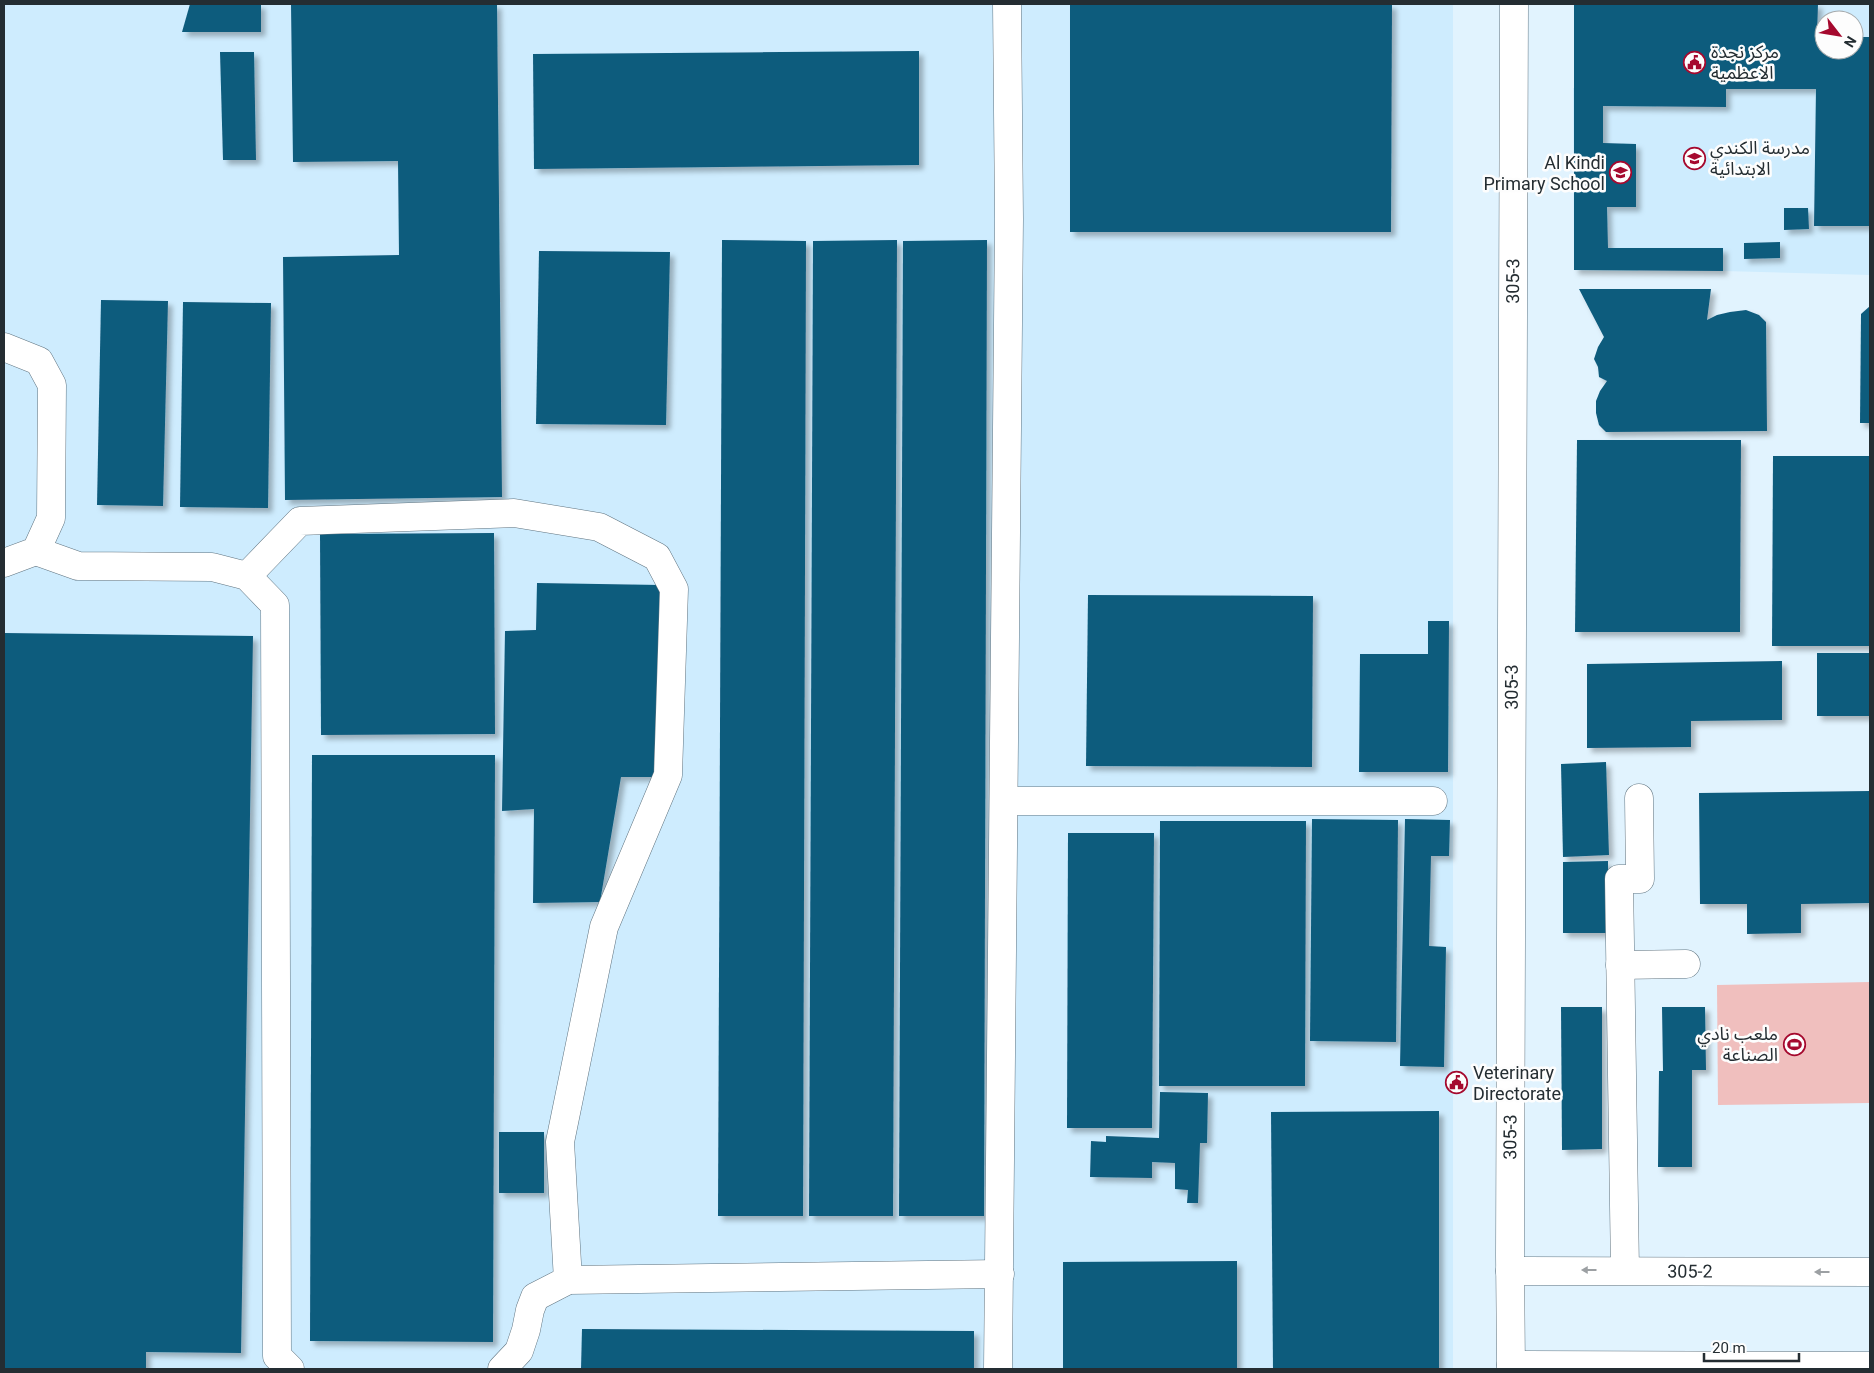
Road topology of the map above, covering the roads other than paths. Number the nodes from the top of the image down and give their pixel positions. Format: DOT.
graph roads {
  1 [pos="1007,4"];
  2 [pos="1514,4"];
  3 [pos="4,347"];
  4 [pos="36,551"];
  5 [pos="4,563"];
  6 [pos="247,576"];
  7 [pos="1639,798"];
  8 [pos="1004,800"];
  9 [pos="1433,801"];
  10 [pos="1686,964"];
  11 [pos="1620,966"];
  12 [pos="1625,1270"];
  13 [pos="1510,1271"];
  14 [pos="1870,1272"];
  15 [pos="1000,1274"];
  16 [pos="568,1280"];
  17 [pos="1870,1366"];
  18 [pos="1511,1367"];
  19 [pos="1779,1368"];
  20 [pos="290,1369"];
  21 [pos="502,1369"];
  22 [pos="998,1369"];
  1 -- 8 [label="street"];
  2 -- 13 [label="street, 305-3"];
  3 -- 4 [label="street"];
  4 -- 5 [label="street"];
  4 -- 6 [label="street"];
  6 -- 16 [label="street"];
  6 -- 20 [label="street"];
  7 -- 11 [label="street"];
  8 -- 9 [label="street"];
  8 -- 15 [label="street"];
  10 -- 11 [label="street"];
  11 -- 12 [label="street"];
  12 -- 13 [label="street, 305-2, one-way"];
  14 -- 12 [label="street, 305-2, one-way"];
  13 -- 18 [label="street, 305-3"];
  15 -- 16 [label="street"];
  15 -- 22 [label="street"];
  16 -- 21 [label="street"];
  17 -- 19 [label="street"];
  18 -- 19 [label="street"];
}
